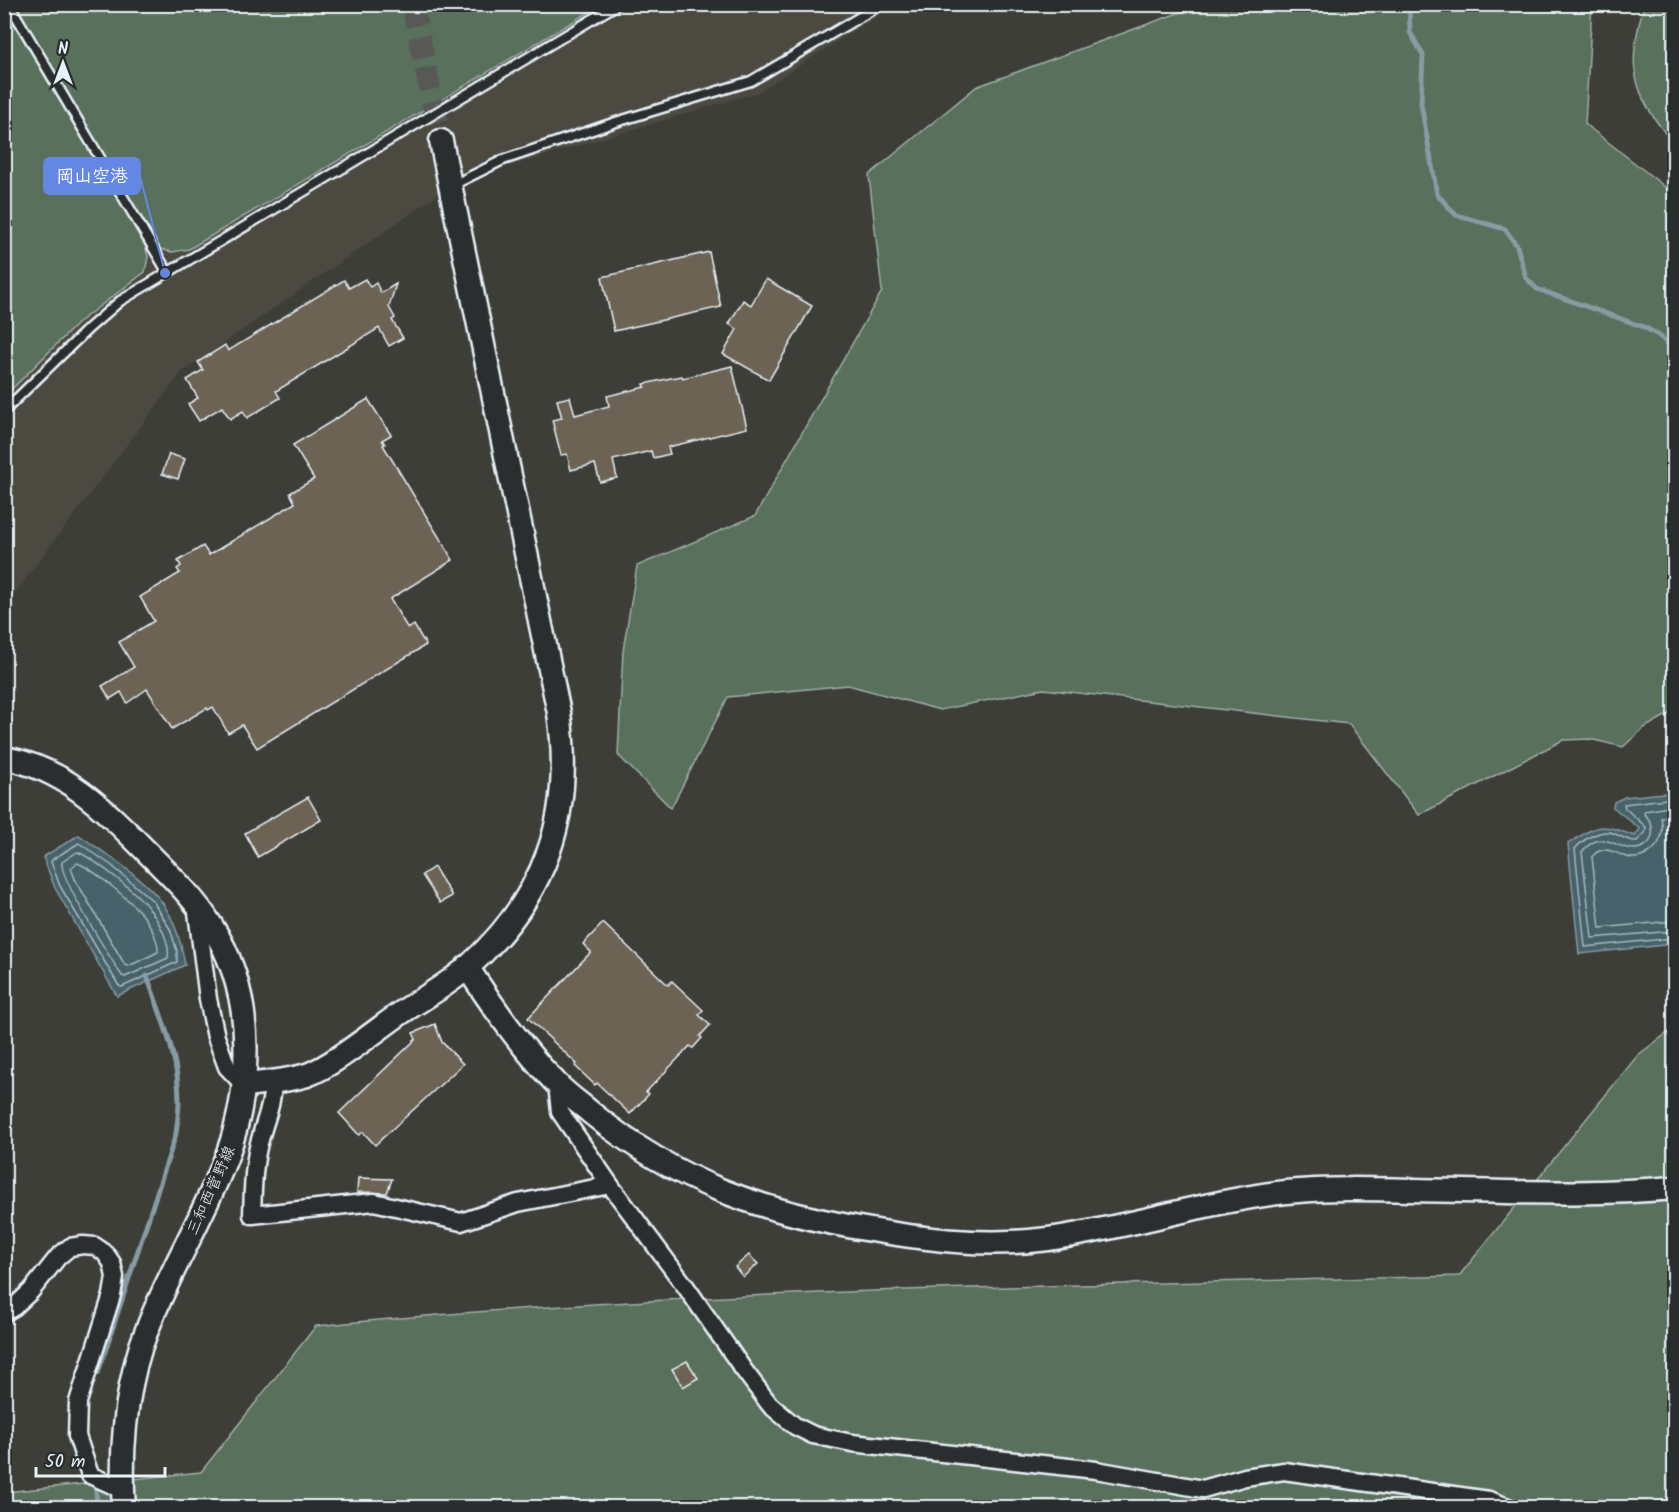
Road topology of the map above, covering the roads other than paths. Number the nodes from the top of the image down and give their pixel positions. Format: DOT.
graph roads {
  1 [pos="9,4"];
  2 [pos="618,4"];
  3 [pos="882,4"];
  4 [pos="441,141"];
  5 [pos="450,187"];
  6 [pos="168,273"];
  7 [pos="4,411"];
  8 [pos="4,758"];
  9 [pos="195,903"];
  10 [pos="467,968"];
  11 [pos="273,1082"];
  12 [pos="557,1084"];
  13 [pos="244,1085"];
  14 [pos="610,1185"];
  15 [pos="1674,1188"];
  16 [pos="4,1313"];
  17 [pos="123,1499"];
  18 [pos="1511,1508"];
  1 -- 6 [label="lane"];
  2 -- 6 [label="lane"];
  3 -- 5 [label="lane"];
  4 -- 5 [label="street"];
  5 -- 10 [label="street"];
  6 -- 7 [label="lane"];
  8 -- 9 [label="street, 三和西菅野線"];
  9 -- 13 [label="street"];
  9 -- 13 [label="street, 三和西菅野線"];
  10 -- 11 [label="street"];
  10 -- 12 [label="street"];
  11 -- 13 [label="street"];
  11 -- 14 [label="street"];
  12 -- 14 [label="street"];
  12 -- 15 [label="street"];
  13 -- 17 [label="street, 三和西菅野線"];
  14 -- 18 [label="street"];
  16 -- 17 [label="street"];
}
